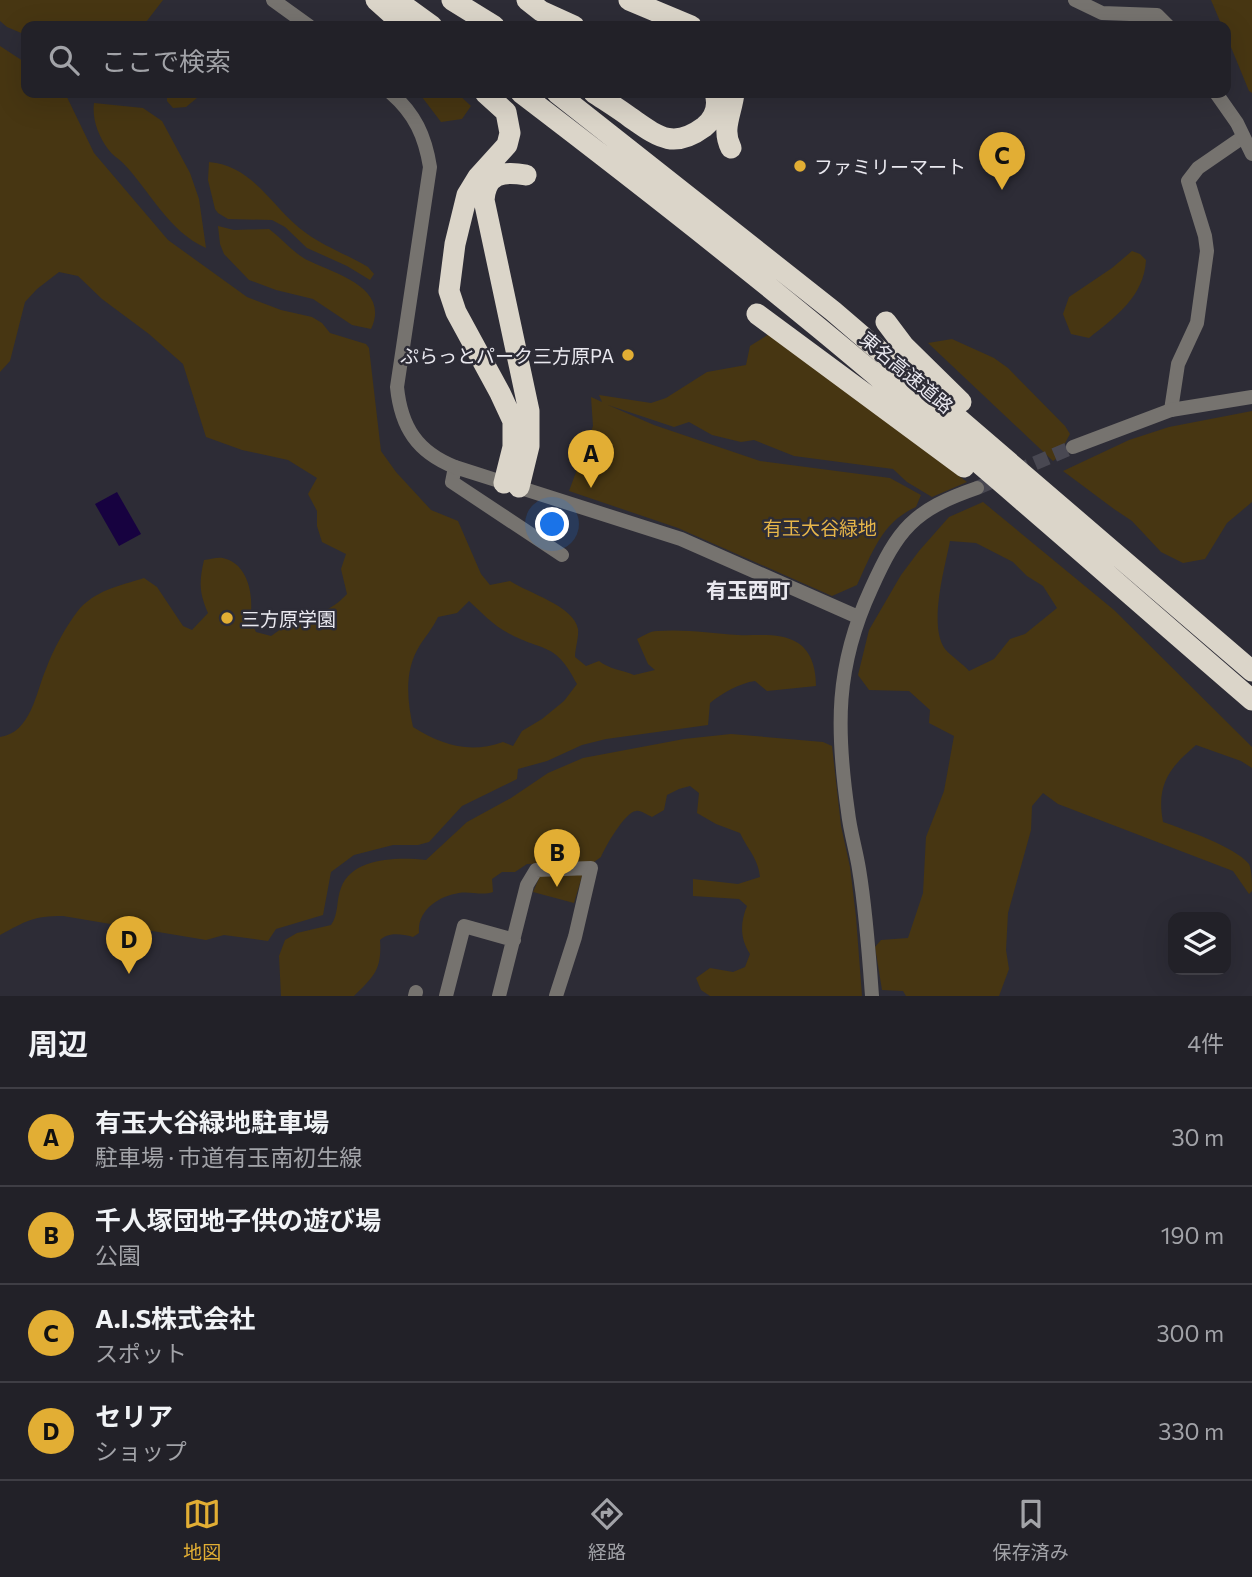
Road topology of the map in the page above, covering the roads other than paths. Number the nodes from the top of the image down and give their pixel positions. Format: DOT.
graph roads {
  1 [pos="273,0"];
  2 [pos="376,0"];
  3 [pos="396,0"];
  4 [pos="433,0"];
  5 [pos="452,0"];
  6 [pos="527,0"];
  7 [pos="629,0"];
  8 [pos="1075,0"];
  9 [pos="302,21"];
  10 [pos="399,21"];
  11 [pos="425,21"];
  12 [pos="462,21"];
  13 [pos="486,21"];
  14 [pos="564,21"];
  15 [pos="679,21"];
  16 [pos="1163,21"];
  17 [pos="396,98"];
  18 [pos="491,98"];
  19 [pos="528,98"];
  20 [pos="563,98"];
  21 [pos="601,98"];
  22 [pos="716,98"];
  23 [pos="733,98"];
  24 [pos="1220,98"];
  25 [pos="1248,145"];
  26 [pos="731,148"];
  27 [pos="526,175"];
  28 [pos="757,314"];
  29 [pos="886,322"];
  30 [pos="1252,397"];
  31 [pos="1171,410"];
  32 [pos="1073,447"];
  33 [pos="455,467"];
  34 [pos="512,485"];
  35 [pos="977,488"];
  36 [pos="1082,522"];
  37 [pos="562,555"];
  38 [pos="1095,564"];
  39 [pos="858,617"];
  40 [pos="1252,671"];
  41 [pos="1252,700"];
  42 [pos="514,940"];
  43 [pos="446,996"];
  44 [pos="499,996"];
  45 [pos="556,996"];
  46 [pos="872,996"];
  1 -- 9 [label="street"];
  2 -- 10 [label="highway"];
  3 -- 11 [label="highway"];
  4 -- 12 [label="highway"];
  5 -- 13 [label="highway"];
  6 -- 14 [label="highway"];
  7 -- 15 [label="highway"];
  8 -- 16 [label="street"];
  17 -- 33 [label="street"];
  18 -- 34 [label="highway"];
  19 -- 38 [label="highway, 東名高速道路"];
  20 -- 36 [label="highway, 東名高速道路"];
  21 -- 22 [label="highway"];
  23 -- 26 [label="highway"];
  24 -- 25 [label="street"];
  25 -- 31 [label="street"];
  27 -- 34 [label="highway"];
  28 -- 38 [label="highway"];
  29 -- 36 [label="highway"];
  30 -- 31 [label="street"];
  31 -- 32 [label="street"];
  33 -- 34 [label="street"];
  33 -- 37 [label="street"];
  34 -- 39 [label="street"];
  35 -- 39 [label="street"];
  36 -- 40 [label="highway, 東名高速道路"];
  38 -- 41 [label="highway, 東名高速道路"];
  39 -- 46 [label="street"];
  42 -- 43 [label="street"];
  42 -- 44 [label="street"];
  42 -- 45 [label="street"];
}
